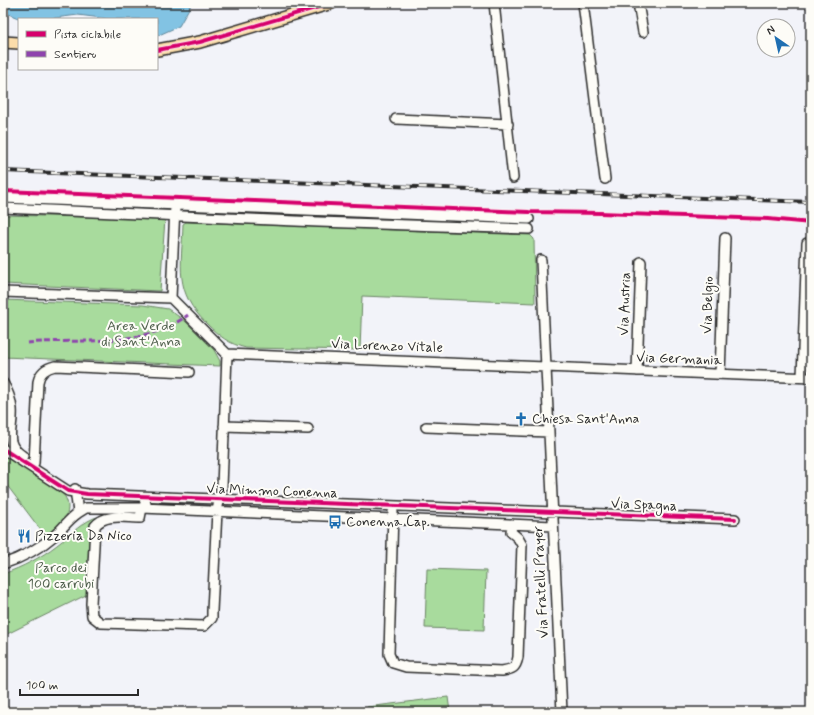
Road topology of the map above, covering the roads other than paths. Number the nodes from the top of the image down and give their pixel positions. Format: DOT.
graph roads {
  1 [pos="332,3"];
  2 [pos="494,3"];
  3 [pos="583,3"];
  4 [pos="638,3"];
  5 [pos="643,32"];
  6 [pos="3,42"];
  7 [pos="18,43"];
  8 [pos="158,50"];
  9 [pos="396,118"];
  10 [pos="508,124"];
  11 [pos="513,178"];
  12 [pos="605,179"];
  13 [pos="3,198"];
  14 [pos="175,206"];
  15 [pos="3,208"];
  16 [pos="174,216"];
  17 [pos="725,238"];
  18 [pos="807,243"];
  19 [pos="541,260"];
  20 [pos="641,262"];
  21 [pos="3,292"];
  22 [pos="171,298"];
  23 [pos="228,354"];
  24 [pos="546,367"];
  25 [pos="636,371"];
  26 [pos="189,372"];
  27 [pos="720,374"];
  28 [pos="806,378"];
  29 [pos="3,383"];
  30 [pos="224,426"];
  31 [pos="426,427"];
  32 [pos="308,429"];
  33 [pos="549,432"];
  34 [pos="10,438"];
  35 [pos="3,445"];
  36 [pos="3,449"];
  37 [pos="34,463"];
  38 [pos="77,493"];
  39 [pos="143,497"];
  40 [pos="163,497"];
  41 [pos="220,500"];
  42 [pos="378,506"];
  43 [pos="393,507"];
  44 [pos="142,508"];
  45 [pos="165,509"];
  46 [pos="217,511"];
  47 [pos="78,513"];
  48 [pos="552,513"];
  49 [pos="379,518"];
  50 [pos="392,518"];
  51 [pos="735,519"];
  52 [pos="512,524"];
  53 [pos="553,526"];
  54 [pos="3,564"];
  55 [pos="562,712"];
  1 -- 8 [label="main road"];
  2 -- 10 [label="street"];
  3 -- 12 [label="street"];
  4 -- 5 [label="street"];
  6 -- 7 [label="main road"];
  9 -- 10 [label="street"];
  10 -- 11 [label="street"];
  13 -- 14 [label="street"];
  14 -- 16 [label="street"];
  14 -- 16 [label="street"];
  15 -- 16 [label="street"];
  16 -- 22 [label="street"];
  17 -- 27 [label="street, Via Belgio"];
  18 -- 28 [label="street"];
  19 -- 24 [label="street, Via Fratelli Prayer"];
  20 -- 25 [label="street, Via Austria"];
  21 -- 22 [label="street"];
  22 -- 23 [label="street"];
  23 -- 24 [label="street, Via Lorenzo Vitale"];
  23 -- 30 [label="street"];
  24 -- 25 [label="street, Via Germania"];
  24 -- 33 [label="street, Via Fratelli Prayer"];
  25 -- 27 [label="street, Via Germania"];
  26 -- 37 [label="street"];
  27 -- 28 [label="street, Via Germania"];
  29 -- 34 [label="street"];
  30 -- 32 [label="street"];
  30 -- 41 [label="street"];
  31 -- 33 [label="street"];
  33 -- 48 [label="street, Via Fratelli Prayer"];
  34 -- 35 [label="street"];
  34 -- 37 [label="street"];
  36 -- 38 [label="street, Via Mimmo Conenna"];
  37 -- 38 [label="street"];
  38 -- 39 [label="street, Via Mimmo Conenna"];
  38 -- 47 [label="street"];
  39 -- 40 [label="street, Via Mimmo Conenna"];
  39 -- 44 [label="street"];
  40 -- 41 [label="street, Via Mimmo Conenna"];
  40 -- 45 [label="street"];
  41 -- 42 [label="street, Via Mimmo Conenna"];
  41 -- 46 [label="street, Via Mimmo Conenna"];
  42 -- 43 [label="street, Via Mimmo Conenna"];
  42 -- 49 [label="street"];
  43 -- 48 [label="street, Via Mimmo Conenna"];
  43 -- 50 [label="street"];
  44 -- 45 [label="street, Via Mimmo Conenna"];
  44 -- 46 [label="street, Via Mimmo Conenna"];
  44 -- 47 [label="street, Via Mimmo Conenna"];
  45 -- 46 [label="street, Via Mimmo Conenna"];
  46 -- 49 [label="street, Via Mimmo Conenna"];
  47 -- 54 [label="street, Via Mimmo Conenna"];
  48 -- 51 [label="street, Via Spagna"];
  48 -- 53 [label="street, Via Fratelli Prayer"];
  49 -- 50 [label="street, Via Mimmo Conenna"];
  50 -- 52 [label="street, Via Mimmo Conenna"];
  50 -- 52 [label="street"];
  52 -- 53 [label="street, Via Mimmo Conenna"];
  53 -- 55 [label="street, Via Fratelli Prayer"];
}
